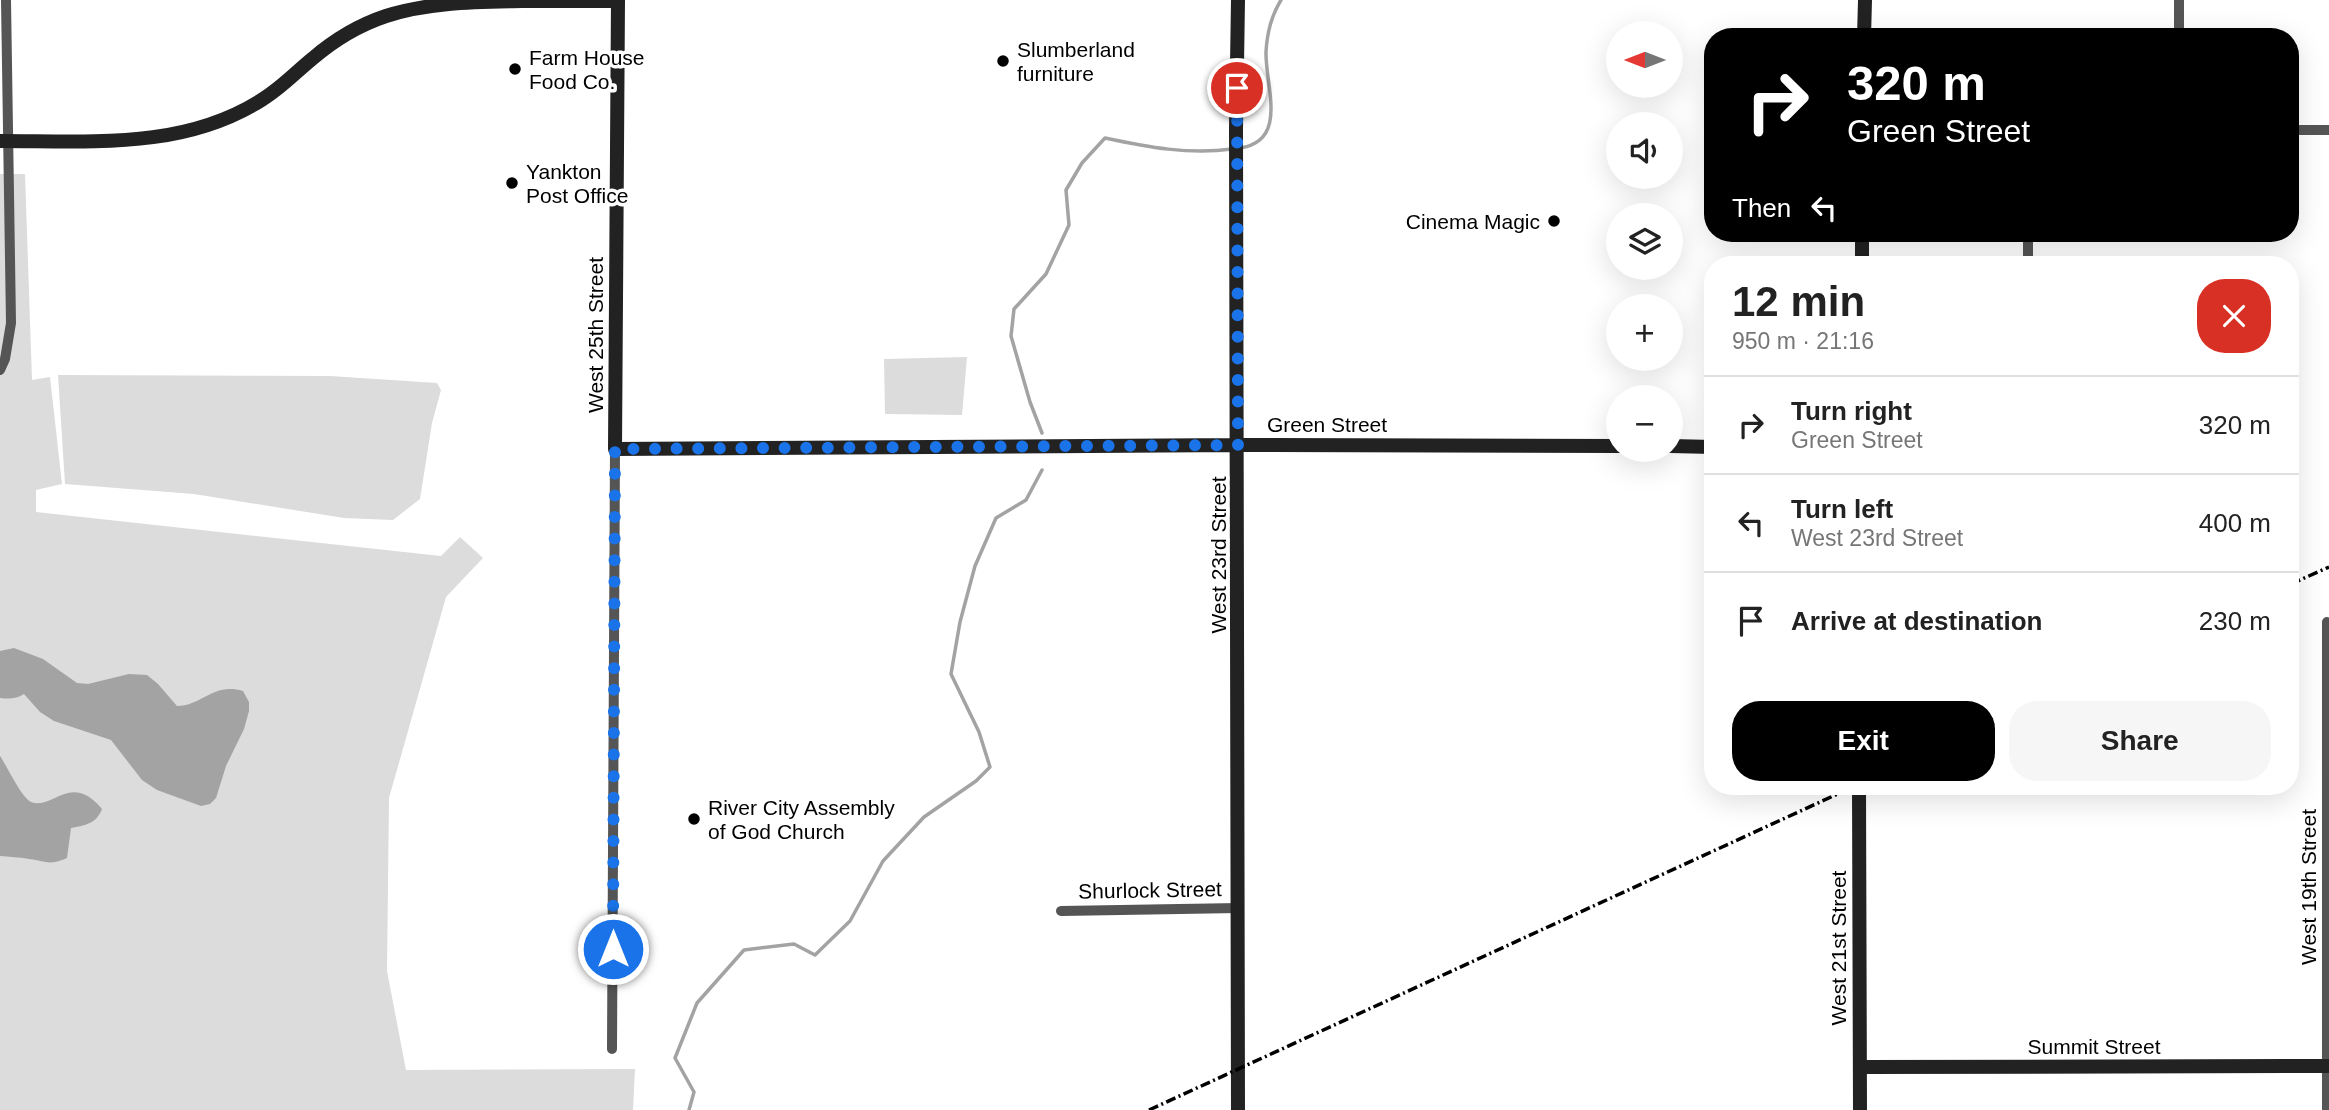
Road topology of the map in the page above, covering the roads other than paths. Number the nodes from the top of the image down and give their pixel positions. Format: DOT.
graph roads {
  1 [pos="6,0"];
  2 [pos="618,0"];
  3 [pos="1238,0"];
  4 [pos="1865,0"];
  5 [pos="2179,0"];
  6 [pos="1864,28"];
  7 [pos="2179,28"];
  8 [pos="2299,130"];
  9 [pos="2329,130"];
  10 [pos="4,141"];
  11 [pos="0,370"];
  12 [pos="1238,445"];
  13 [pos="1606,446"];
  14 [pos="1683,446"];
  15 [pos="1704,447"];
  16 [pos="615,449"];
  17 [pos="2327,622"];
  18 [pos="1859,795"];
  19 [pos="1239,908"];
  20 [pos="1061,911"];
  21 [pos="612,1049"];
  22 [pos="2328,1066"];
  23 [pos="1860,1067"];
  24 [pos="1238,1110"];
  25 [pos="1860,1110"];
  26 [pos="2327,1110"];
  1 -- 10 [label="street"];
  2 -- 10 [label="street"];
  2 -- 16 [label="street, West 25th Street"];
  3 -- 12 [label="street, West 23rd Street"];
  4 -- 6 [label="street"];
  5 -- 7 [label="street"];
  8 -- 9 [label="street"];
  10 -- 11 [label="street"];
  12 -- 13 [label="street, Green Street"];
  12 -- 16 [label="street, Green Street"];
  12 -- 19 [label="street, West 23rd Street"];
  14 -- 15 [label="street"];
  16 -- 21 [label="street, West 25th Street"];
  17 -- 22 [label="street, West 19th Street"];
  18 -- 23 [label="street, West 21st Street"];
  19 -- 20 [label="street, Shurlock Street"];
  19 -- 24 [label="street, West 23rd Street"];
  22 -- 23 [label="street, Summit Street"];
  22 -- 26 [label="street, West 19th Street"];
  23 -- 25 [label="street, West 21st Street"];
}
